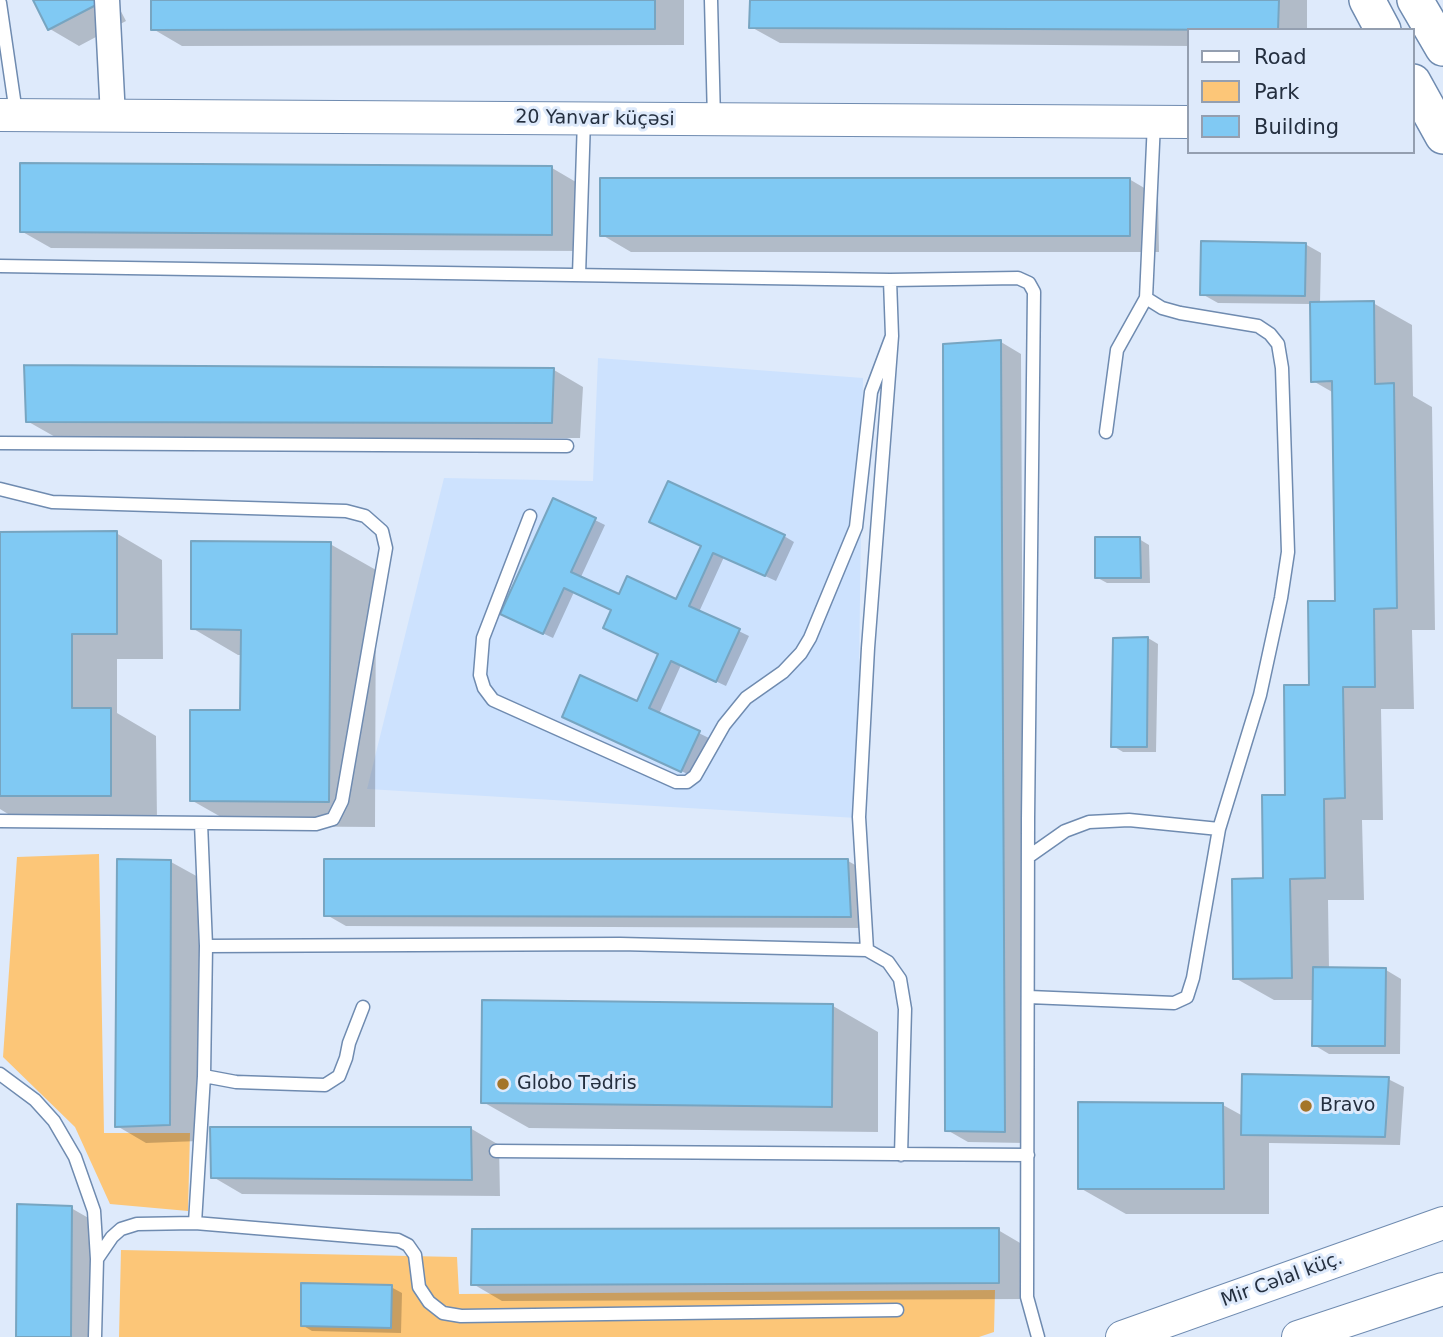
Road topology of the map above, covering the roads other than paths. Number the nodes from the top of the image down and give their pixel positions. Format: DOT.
graph roads {
  1 [pos="107,0"];
  2 [pos="711,0"];
  3 [pos="1367,0"];
  4 [pos="1415,0"];
  5 [pos="0,3"];
  6 [pos="1382,28"];
  7 [pos="1441,44"];
  8 [pos="5,55"];
  9 [pos="1415,86"];
  10 [pos="8,115"];
  11 [pos="113,117"];
  12 [pos="584,119"];
  13 [pos="714,120"];
  14 [pos="1154,122"];
  15 [pos="1188,122"];
  16 [pos="1436,124"];
  17 [pos="0,266"];
  18 [pos="579,275"];
  19 [pos="890,280"];
  20 [pos="1146,298"];
  21 [pos="892,336"];
  22 [pos="1106,432"];
  23 [pos="0,443"];
  24 [pos="567,446"];
  25 [pos="0,489"];
  26 [pos="530,516"];
  27 [pos="0,821"];
  28 [pos="201,823"];
  29 [pos="1219,830"];
  30 [pos="1028,857"];
  31 [pos="206,946"];
  32 [pos="867,950"];
  33 [pos="1028,997"];
  34 [pos="363,1007"];
  35 [pos="0,1074"];
  36 [pos="204,1076"];
  37 [pos="496,1151"];
  38 [pos="901,1155"];
  39 [pos="1028,1155"];
  40 [pos="195,1223"];
  41 [pos="1443,1223"];
  42 [pos="97,1259"];
  43 [pos="1443,1289"];
  44 [pos="897,1310"];
  45 [pos="95,1337"];
  46 [pos="1038,1337"];
  47 [pos="1122,1337"];
  48 [pos="1298,1337"];
  1 -- 11 [label="street"];
  2 -- 13 [label="lane"];
  3 -- 6 [label="main road"];
  4 -- 7 [label="main road"];
  5 -- 8 [label="lane"];
  8 -- 10 [label="lane"];
  9 -- 16 [label="main road"];
  10 -- 11 [label="street, 20 Yanvar küçəsi"];
  11 -- 12 [label="street, 20 Yanvar küçəsi"];
  12 -- 13 [label="street, 20 Yanvar küçəsi"];
  12 -- 18 [label="lane"];
  13 -- 14 [label="street, 20 Yanvar küçəsi"];
  14 -- 15 [label="street, 20 Yanvar küçəsi"];
  14 -- 20 [label="lane"];
  17 -- 18 [label="lane"];
  18 -- 19 [label="lane"];
  19 -- 21 [label="lane"];
  19 -- 30 [label="lane"];
  20 -- 22 [label="lane"];
  20 -- 29 [label="lane"];
  21 -- 26 [label="lane"];
  21 -- 32 [label="lane"];
  23 -- 24 [label="lane"];
  25 -- 28 [label="lane"];
  27 -- 28 [label="lane"];
  28 -- 31 [label="lane"];
  29 -- 30 [label="lane"];
  29 -- 33 [label="lane"];
  30 -- 33 [label="lane"];
  31 -- 32 [label="lane"];
  31 -- 36 [label="lane"];
  32 -- 38 [label="lane"];
  33 -- 39 [label="lane"];
  34 -- 36 [label="lane"];
  35 -- 42 [label="lane"];
  36 -- 40 [label="lane"];
  37 -- 38 [label="lane"];
  38 -- 39 [label="lane"];
  39 -- 46 [label="lane"];
  40 -- 42 [label="lane"];
  40 -- 44 [label="lane"];
  41 -- 47 [label="street, Mir Cəlal küç."];
  42 -- 45 [label="lane"];
  43 -- 48 [label="street"];
}
